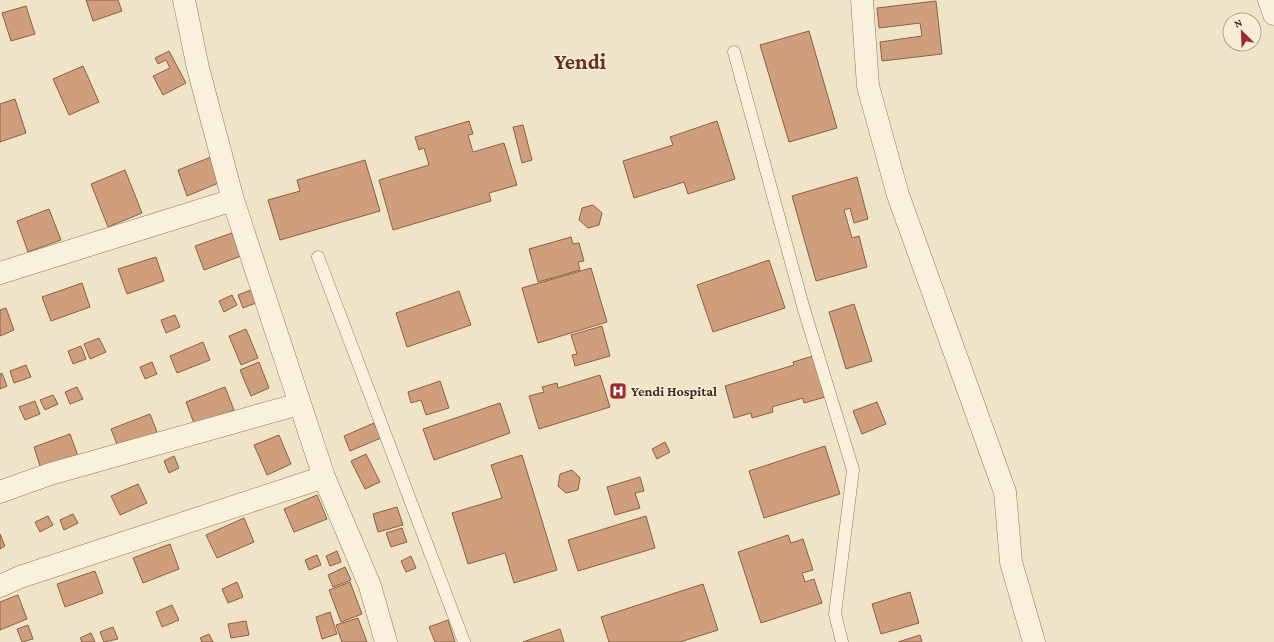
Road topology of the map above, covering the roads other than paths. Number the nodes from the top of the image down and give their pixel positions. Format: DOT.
graph roads {
  1 [pos="184,0"];
  2 [pos="862,0"];
  3 [pos="1269,0"];
  4 [pos="1274,14"];
  5 [pos="734,52"];
  6 [pos="233,200"];
  7 [pos="318,257"];
  8 [pos="0,273"];
  9 [pos="299,404"];
  10 [pos="324,477"];
  11 [pos="0,492"];
  12 [pos="0,586"];
  13 [pos="386,642"];
  14 [pos="464,642"];
  15 [pos="842,642"];
  16 [pos="1034,642"];
  1 -- 6 [label="street"];
  2 -- 16 [label="street"];
  3 -- 4 [label="street"];
  5 -- 15 [label="lane"];
  6 -- 8 [label="street"];
  6 -- 9 [label="street"];
  7 -- 14 [label="lane"];
  9 -- 10 [label="street"];
  9 -- 11 [label="street"];
  10 -- 12 [label="street"];
  10 -- 13 [label="street"];
}
